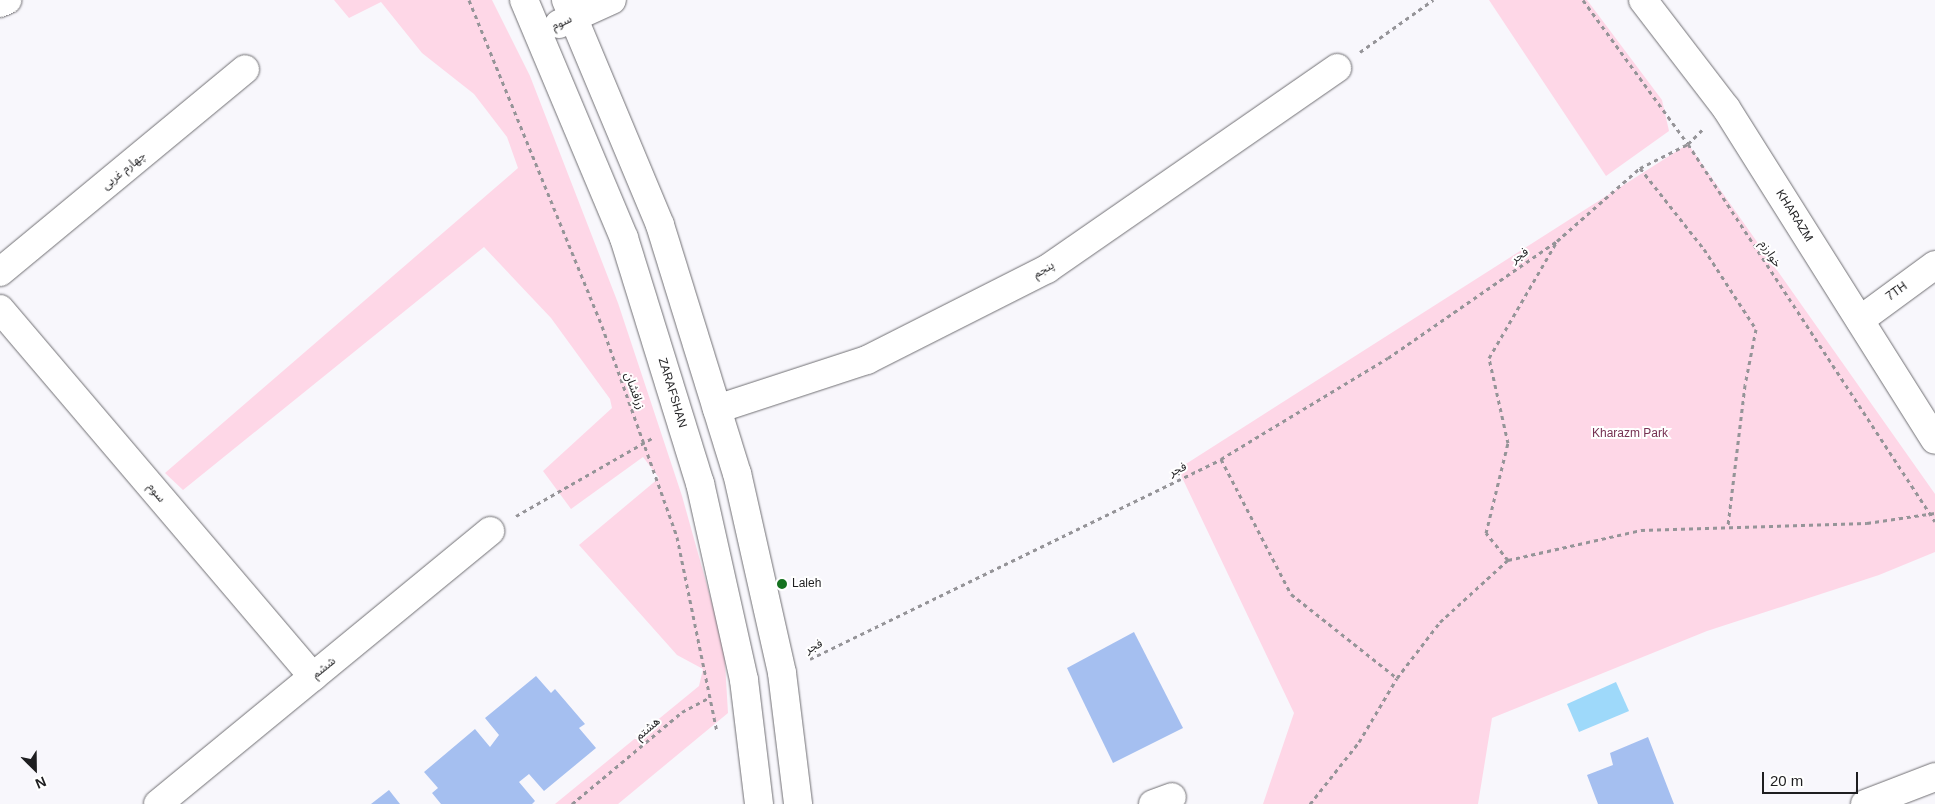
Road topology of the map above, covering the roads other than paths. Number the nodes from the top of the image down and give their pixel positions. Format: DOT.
graph roads {
  1 [pos="7,0"];
  2 [pos="524,0"];
  3 [pos="612,0"];
  4 [pos="1643,0"];
  5 [pos="0,4"];
  6 [pos="570,8"];
  7 [pos="540,34"];
  8 [pos="246,68"];
  9 [pos="1337,68"];
  10 [pos="1935,265"];
  11 [pos="0,272"];
  12 [pos="0,309"];
  13 [pos="1860,320"];
  14 [pos="717,409"];
  15 [pos="1935,440"];
  16 [pos="490,531"];
  17 [pos="313,677"];
  18 [pos="1935,778"];
  19 [pos="158,804"];
  20 [pos="759,804"];
  21 [pos="798,804"];
  22 [pos="1865,804"];
  1 -- 5 [label="street"];
  2 -- 7 [label="street, ZARAFSHAN"];
  3 -- 6 [label="street, سوم"];
  4 -- 13 [label="street, KHARAZM"];
  6 -- 7 [label="street, سوم"];
  6 -- 14 [label="street"];
  7 -- 20 [label="street, ZARAFSHAN"];
  8 -- 11 [label="street, چهارم غربی"];
  9 -- 14 [label="street, پنجم"];
  10 -- 13 [label="street, 7TH"];
  12 -- 17 [label="street, سوم"];
  13 -- 15 [label="street, KHARAZM"];
  14 -- 21 [label="street"];
  16 -- 17 [label="street, ششم"];
  17 -- 19 [label="street, ششم"];
  18 -- 22 [label="street"];
}
